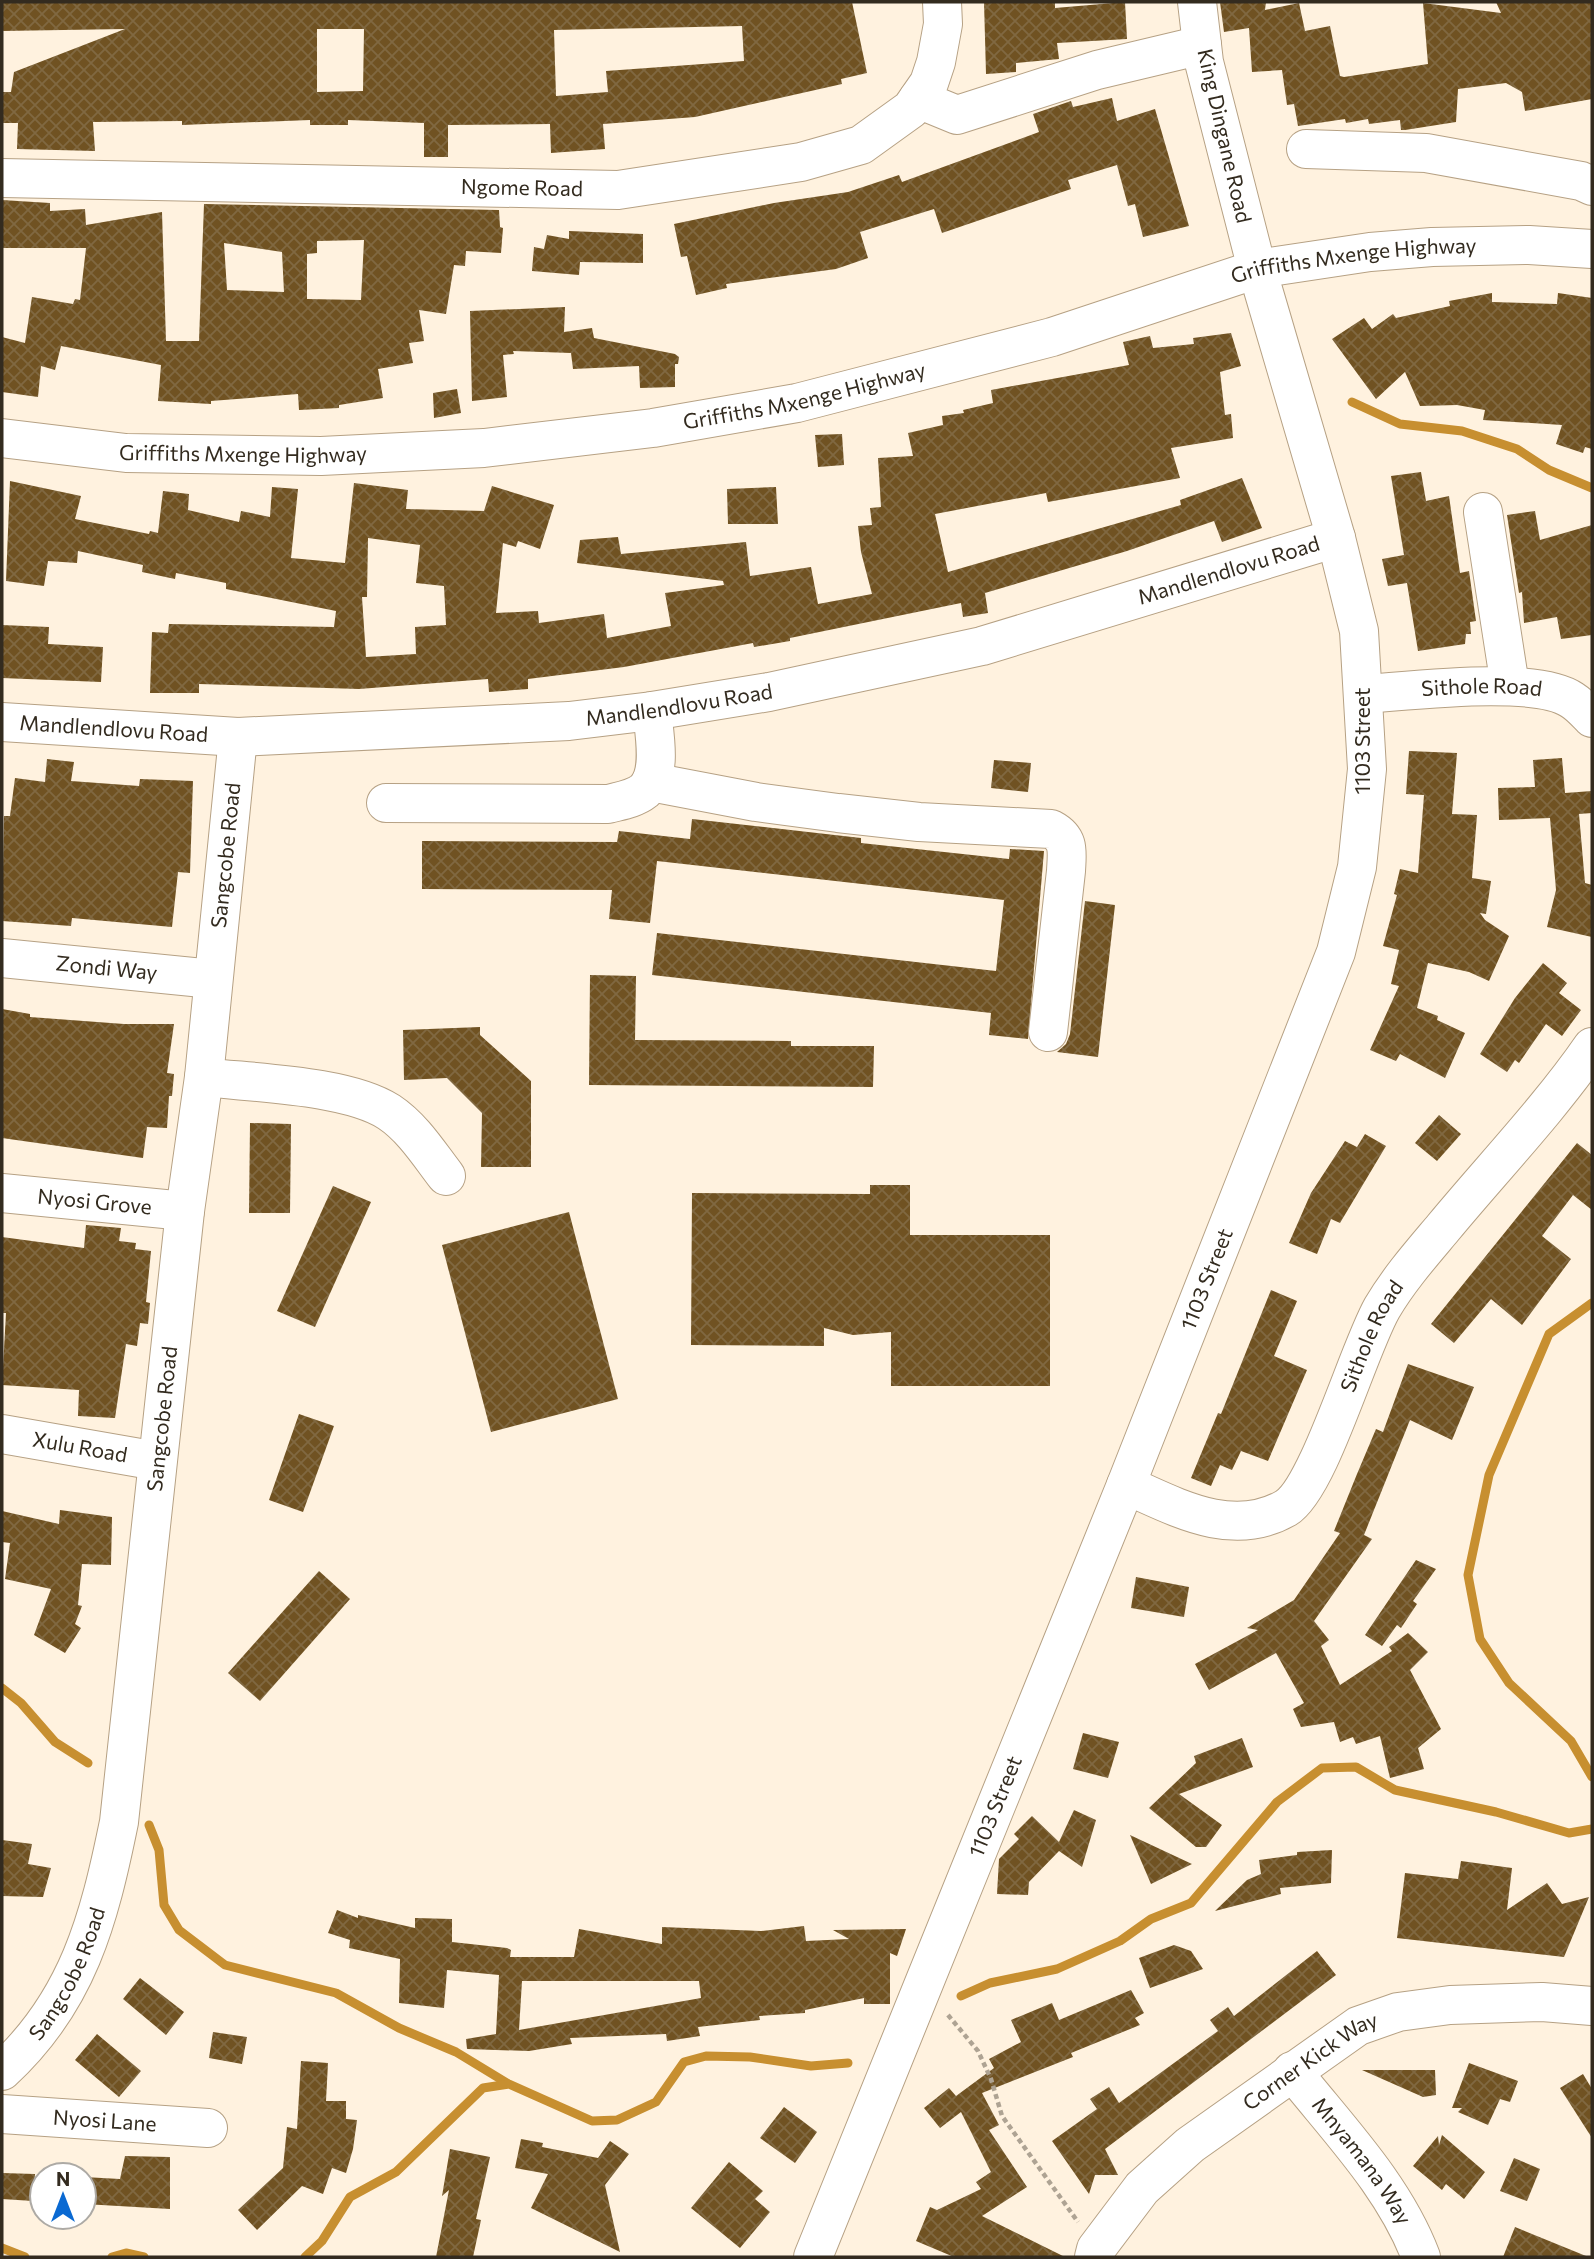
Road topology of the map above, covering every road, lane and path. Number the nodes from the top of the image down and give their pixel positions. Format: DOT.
graph roads {
  1 [pos="942,2"];
  2 [pos="1197,2"];
  3 [pos="1202,45"];
  4 [pos="918,99"];
  5 [pos="1306,149"];
  6 [pos="2,178"];
  7 [pos="1592,186"];
  8 [pos="1592,249"];
  9 [pos="1256,269"];
  10 [pos="2,438"];
  11 [pos="1483,512"];
  12 [pos="1336,538"];
  13 [pos="1510,687"];
  14 [pos="1364,694"];
  15 [pos="652,711"];
  16 [pos="1592,718"];
  17 [pos="2,722"];
  18 [pos="239,737"];
  19 [pos="651,782"];
  20 [pos="386,803"];
  21 [pos="2,958"];
  22 [pos="213,979"];
  23 [pos="1048,1032"];
  24 [pos="1592,1047"];
  25 [pos="204,1077"];
  26 [pos="446,1177"];
  27 [pos="2,1193"];
  28 [pos="185,1211"];
  29 [pos="2,1434"];
  30 [pos="157,1461"];
  31 [pos="1126,1485"];
  32 [pos="1592,2006"];
  33 [pos="947,2014"];
  34 [pos="2,2071"];
  35 [pos="1292,2071"];
  36 [pos="2,2115"];
  37 [pos="208,2128"];
  38 [pos="1095,2253"];
  39 [pos="813,2257"];
  40 [pos="1420,2257"];
  1 -- 4 [label="street, Ngome Road"];
  2 -- 3 [label="street, King Dingane Road"];
  3 -- 4 [label="street"];
  3 -- 9 [label="street, King Dingane Road"];
  4 -- 6 [label="street, Ngome Road"];
  5 -- 7 [label="street"];
  8 -- 9 [label="street, Griffiths Mxenge Highway"];
  9 -- 10 [label="street, Griffiths Mxenge Highway"];
  9 -- 12 [label="street, 1103 Street"];
  11 -- 13 [label="street"];
  12 -- 14 [label="street, 1103 Street"];
  12 -- 15 [label="street, Mandlendlovu Road"];
  13 -- 14 [label="street, Sithole Road"];
  13 -- 16 [label="street, Sithole Road"];
  14 -- 31 [label="street, 1103 Street"];
  15 -- 18 [label="street, Mandlendlovu Road"];
  15 -- 19 [label="street"];
  17 -- 18 [label="street, Mandlendlovu Road"];
  18 -- 22 [label="street, Sangcobe Road"];
  19 -- 20 [label="street"];
  19 -- 23 [label="street"];
  21 -- 22 [label="street, Zondi Way"];
  22 -- 25 [label="street, Sangcobe Road"];
  24 -- 31 [label="street, Sithole Road"];
  25 -- 26 [label="street"];
  25 -- 28 [label="street, Sangcobe Road"];
  27 -- 28 [label="street, Nyosi Grove"];
  28 -- 30 [label="street, Sangcobe Road"];
  29 -- 30 [label="street, Xulu Road"];
  30 -- 34 [label="street, Sangcobe Road"];
  31 -- 39 [label="street, 1103 Street"];
  32 -- 35 [label="street, Corner Kick Way"];
  33 -- 38 [label="path"];
  35 -- 38 [label="street, Corner Kick Way"];
  35 -- 40 [label="street, Mnyamana Way"];
  36 -- 37 [label="street, Nyosi Lane"];
}
